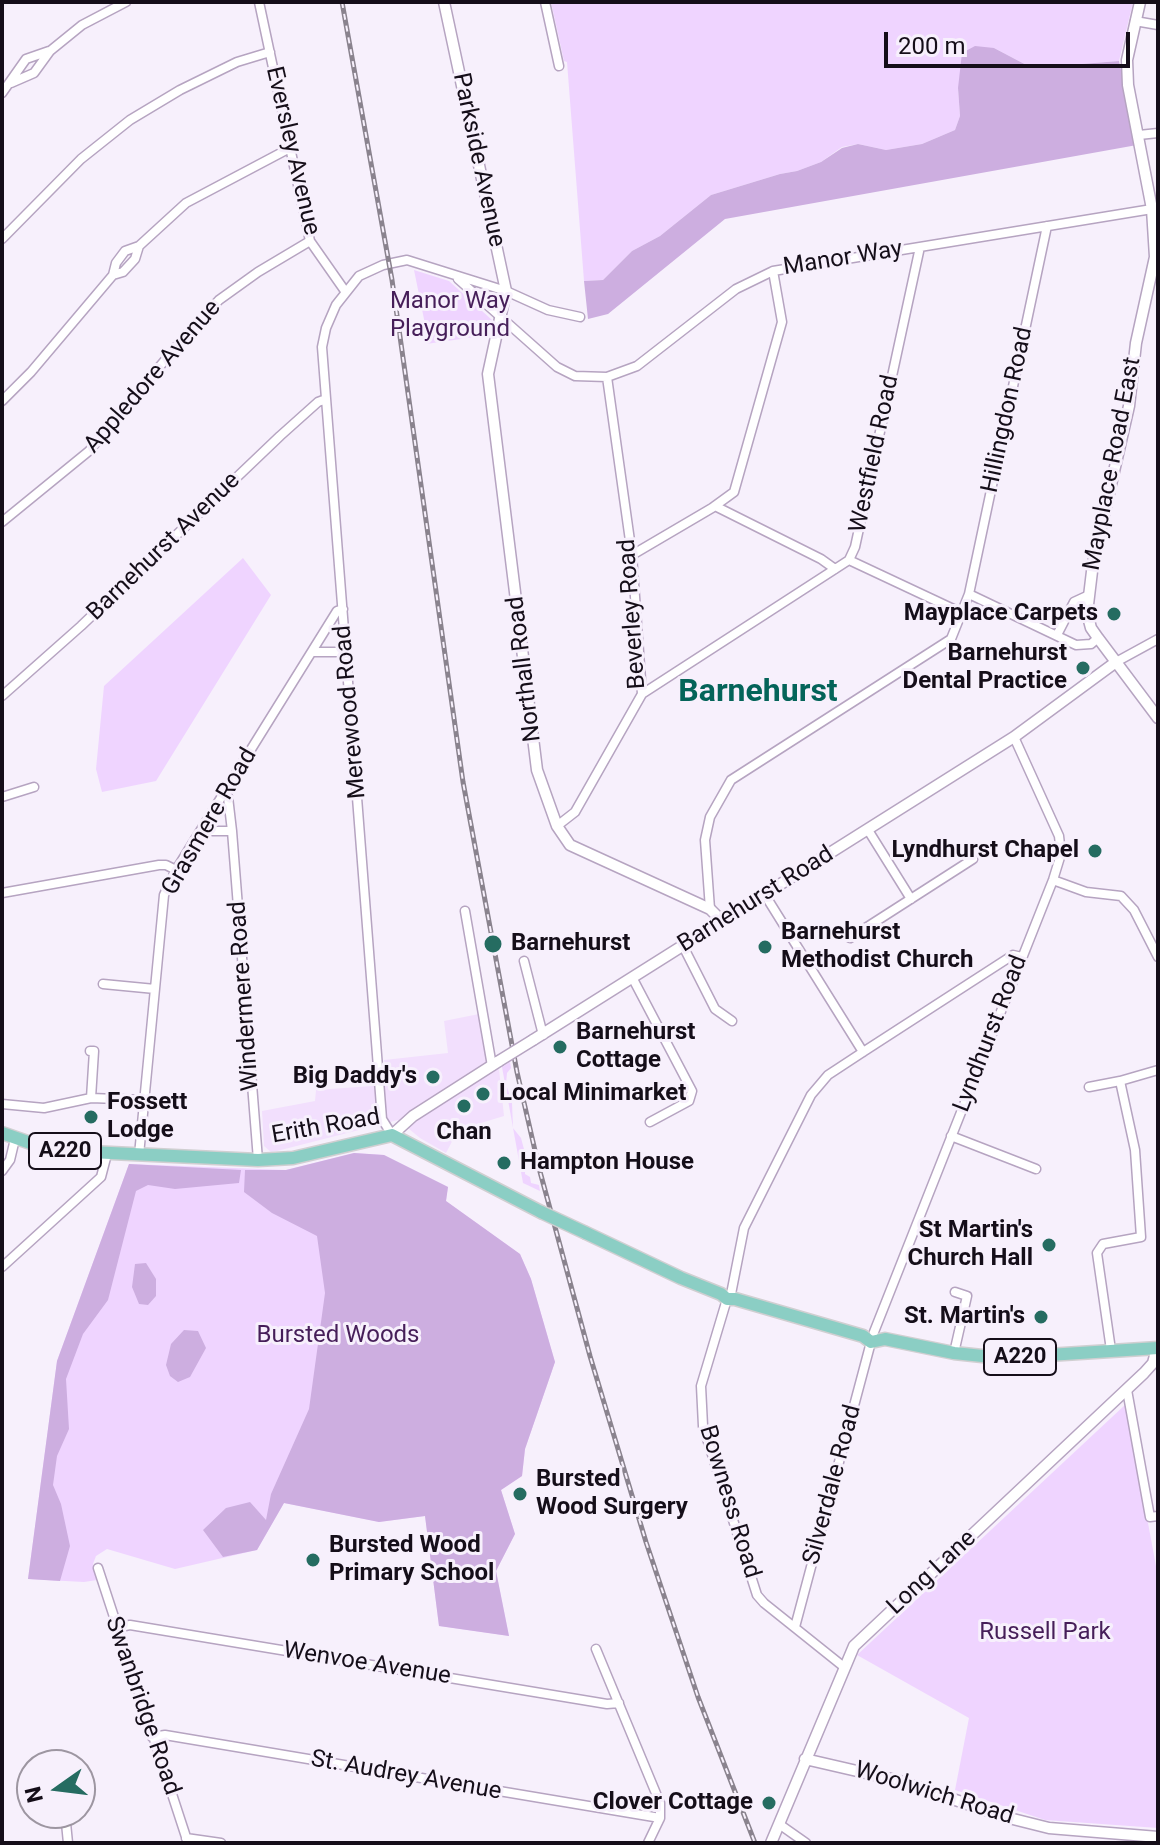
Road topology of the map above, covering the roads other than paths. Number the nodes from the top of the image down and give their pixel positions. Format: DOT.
graph roads {
  1 [pos="126,2"];
  2 [pos="259,2"];
  3 [pos="444,2"];
  4 [pos="545,2"];
  5 [pos="1140,2"];
  6 [pos="1135,21"];
  7 [pos="1158,25"];
  8 [pos="50,51"];
  9 [pos="270,52"];
  10 [pos="559,66"];
  11 [pos="11,83"];
  12 [pos="2,93"];
  13 [pos="1158,133"];
  14 [pos="1139,135"];
  15 [pos="290,148"];
  16 [pos="1152,209"];
  17 [pos="1047,226"];
  18 [pos="2,239"];
  19 [pos="310,241"];
  20 [pos="920,247"];
  21 [pos="773,271"];
  22 [pos="455,277"];
  23 [pos="345,291"];
  24 [pos="506,291"];
  25 [pos="1158,300"];
  26 [pos="1145,301"];
  27 [pos="580,317"];
  28 [pos="502,318"];
  29 [pos="607,377"];
  30 [pos="326,399"];
  31 [pos="2,401"];
  32 [pos="715,506"];
  33 [pos="2,522"];
  34 [pos="632,555"];
  35 [pos="849,560"];
  36 [pos="835,569"];
  37 [pos="969,594"];
  38 [pos="1087,596"];
  39 [pos="343,609"];
  40 [pos="962,613"];
  41 [pos="1057,635"];
  42 [pos="1098,638"];
  43 [pos="1158,639"];
  44 [pos="312,652"];
  45 [pos="346,652"];
  46 [pos="1116,662"];
  47 [pos="642,694"];
  48 [pos="2,696"];
  49 [pos="1158,718"];
  50 [pos="1014,737"];
  51 [pos="34,787"];
  52 [pos="225,794"];
  53 [pos="2,797"];
  54 [pos="557,826"];
  55 [pos="868,830"];
  56 [pos="202,831"];
  57 [pos="232,831"];
  58 [pos="973,859"];
  59 [pos="176,870"];
  60 [pos="1053,880"];
  61 [pos="2,893"];
  62 [pos="765,895"];
  63 [pos="911,899"];
  64 [pos="710,909"];
  65 [pos="465,911"];
  66 [pos="722,921"];
  67 [pos="850,938"];
  68 [pos="683,946"];
  69 [pos="1022,957"];
  70 [pos="1158,957"];
  71 [pos="524,961"];
  72 [pos="633,979"];
  73 [pos="103,984"];
  74 [pos="155,989"];
  75 [pos="732,1021"];
  76 [pos="538,1038"];
  77 [pos="90,1051"];
  78 [pos="863,1052"];
  79 [pos="496,1064"];
  80 [pos="1158,1070"];
  81 [pos="1120,1081"];
  82 [pos="1089,1087"];
  83 [pos="91,1098"];
  84 [pos="144,1100"];
  85 [pos="2,1104"];
  86 [pos="650,1122"];
  87 [pos="2,1133"];
  88 [pos="392,1135"];
  89 [pos="951,1136"];
  90 [pos="15,1139"];
  91 [pos="107,1154"];
  92 [pos="139,1155"];
  93 [pos="258,1160"];
  94 [pos="1036,1169"];
  95 [pos="2,1171"];
  96 [pos="2,1267"];
  97 [pos="955,1292"];
  98 [pos="729,1297"];
  99 [pos="873,1337"];
  100 [pos="1158,1348"];
  101 [pos="1111,1350"];
  102 [pos="954,1353"];
  103 [pos="1127,1390"];
  104 [pos="1158,1516"];
  105 [pos="98,1568"];
  106 [pos="795,1627"];
  107 [pos="115,1628"];
  108 [pos="596,1649"];
  109 [pos="844,1667"];
  110 [pos="619,1703"];
  111 [pos="152,1737"];
  112 [pos="805,1759"];
  113 [pos="660,1818"];
  114 [pos="775,1834"];
  115 [pos="1158,1837"];
  116 [pos="1136,1839"];
  117 [pos="187,1841"];
  118 [pos="221,1843"];
  119 [pos="648,1843"];
  120 [pos="806,1843"];
  1 -- 8 [label="street"];
  2 -- 9 [label="street, Eversley Avenue"];
  3 -- 24 [label="street, Parkside Avenue"];
  4 -- 10 [label="street"];
  5 -- 6 [label="street, Mayplace Road East"];
  6 -- 7 [label="street"];
  6 -- 14 [label="street, Mayplace Road East"];
  8 -- 11 [label="street"];
  8 -- 11 [label="street"];
  9 -- 15 [label="street, Eversley Avenue"];
  9 -- 18 [label="street"];
  11 -- 12 [label="street"];
  13 -- 14 [label="street"];
  14 -- 16 [label="street, Mayplace Road East"];
  15 -- 19 [label="street, Eversley Avenue"];
  15 -- 31 [label="street"];
  16 -- 17 [label="street, Manor Way"];
  16 -- 26 [label="street, Mayplace Road East"];
  17 -- 20 [label="street, Manor Way"];
  17 -- 37 [label="street, Hillingdon Road"];
  19 -- 23 [label="street, Eversley Avenue"];
  19 -- 33 [label="street, Appledore Avenue"];
  20 -- 21 [label="street, Manor Way"];
  20 -- 35 [label="street, Westfield Road"];
  21 -- 29 [label="street, Manor Way"];
  21 -- 32 [label="street"];
  22 -- 23 [label="street"];
  22 -- 24 [label="street"];
  22 -- 28 [label="street"];
  23 -- 30 [label="street, Merewood Road"];
  24 -- 27 [label="street"];
  24 -- 28 [label="street, Parkside Avenue"];
  25 -- 26 [label="street"];
  26 -- 38 [label="street, Mayplace Road East"];
  28 -- 29 [label="street"];
  28 -- 54 [label="street, Northall Road"];
  29 -- 34 [label="street, Beverley Road"];
  30 -- 39 [label="street, Merewood Road"];
  30 -- 48 [label="street, Barnehurst Avenue"];
  32 -- 34 [label="street"];
  32 -- 36 [label="street"];
  34 -- 47 [label="street, Beverley Road"];
  35 -- 36 [label="street, Westfield Road"];
  35 -- 40 [label="street"];
  36 -- 47 [label="street, Westfield Road"];
  37 -- 40 [label="street, Hillingdon Road"];
  37 -- 41 [label="street"];
  38 -- 41 [label="street"];
  38 -- 42 [label="street, Mayplace Road East"];
  39 -- 44 [label="street, Grasmere Road"];
  39 -- 45 [label="street, Merewood Road"];
  40 -- 64 [label="street"];
  41 -- 42 [label="street"];
  42 -- 46 [label="street, Mayplace Road East"];
  43 -- 46 [label="street"];
  44 -- 45 [label="street"];
  44 -- 52 [label="street, Grasmere Road"];
  45 -- 88 [label="street, Merewood Road"];
  46 -- 49 [label="street, Mayplace Road East"];
  46 -- 50 [label="street, Barnehurst Road"];
  47 -- 54 [label="street, Beverley Road"];
  50 -- 55 [label="street, Barnehurst Road"];
  50 -- 60 [label="street, Lyndhurst Road"];
  51 -- 53 [label="street"];
  52 -- 56 [label="street, Grasmere Road"];
  52 -- 57 [label="street, Windermere Road"];
  54 -- 64 [label="street, Northall Road"];
  55 -- 62 [label="street, Barnehurst Road"];
  55 -- 63 [label="street"];
  56 -- 57 [label="street"];
  56 -- 59 [label="street, Grasmere Road"];
  57 -- 93 [label="street, Windermere Road"];
  58 -- 63 [label="street"];
  59 -- 61 [label="street"];
  59 -- 74 [label="street, Grasmere Road"];
  60 -- 69 [label="street, Lyndhurst Road"];
  60 -- 70 [label="street"];
  62 -- 66 [label="street, Barnehurst Road"];
  62 -- 78 [label="street"];
  63 -- 67 [label="street"];
  64 -- 66 [label="street, Northall Road"];
  65 -- 79 [label="street"];
  66 -- 68 [label="street, Barnehurst Road"];
  68 -- 72 [label="street, Barnehurst Road"];
  68 -- 75 [label="street"];
  69 -- 78 [label="street, Bowness Road"];
  69 -- 89 [label="street, Lyndhurst Road"];
  71 -- 76 [label="street"];
  72 -- 76 [label="street, Barnehurst Road"];
  72 -- 86 [label="street"];
  73 -- 74 [label="street"];
  74 -- 84 [label="street, Grasmere Road"];
  76 -- 79 [label="street, Barnehurst Road, bridge"];
  77 -- 83 [label="street"];
  78 -- 98 [label="street, Bowness Road"];
  79 -- 88 [label="street, Barnehurst Road"];
  80 -- 81 [label="street"];
  81 -- 82 [label="street"];
  81 -- 101 [label="street"];
  83 -- 84 [label="street"];
  83 -- 85 [label="street"];
  84 -- 92 [label="street, Grasmere Road"];
  87 -- 90 [label="main road, Erith Road / A220"];
  88 -- 93 [label="main road, Erith Road / A220"];
  88 -- 98 [label="main road, Erith Road / A220, bridge"];
  89 -- 94 [label="street"];
  89 -- 99 [label="street, Lyndhurst Road"];
  90 -- 91 [label="main road, Erith Road / A220"];
  90 -- 95 [label="street"];
  91 -- 92 [label="main road, Erith Road / A220"];
  91 -- 96 [label="street"];
  92 -- 93 [label="main road, Erith Road / A220"];
  97 -- 102 [label="street"];
  98 -- 99 [label="main road, Erith Road / A220"];
  98 -- 106 [label="street, Bowness Road"];
  99 -- 102 [label="main road, Erith Road / A220"];
  99 -- 106 [label="street, Silverdale Road"];
  100 -- 101 [label="main road, Erith Road / A220"];
  100 -- 103 [label="street, Long Lane"];
  101 -- 102 [label="main road, Erith Road / A220"];
  103 -- 104 [label="street"];
  103 -- 109 [label="street, Long Lane"];
  105 -- 107 [label="street, Swanbridge Road"];
  106 -- 109 [label="street, Bowness Road"];
  107 -- 110 [label="street, Wenvoe Avenue"];
  107 -- 111 [label="street, Swanbridge Road"];
  108 -- 110 [label="street"];
  109 -- 112 [label="street, Long Lane"];
  110 -- 113 [label="street"];
  111 -- 113 [label="street, St. Audrey Avenue"];
  111 -- 117 [label="street, Swanbridge Road"];
  112 -- 114 [label="street, Long Lane"];
  112 -- 116 [label="street, Woolwich Road"];
  113 -- 119 [label="street"];
  114 -- 120 [label="street"];
  115 -- 116 [label="street, Woolwich Road"];
  117 -- 118 [label="street"];
}
